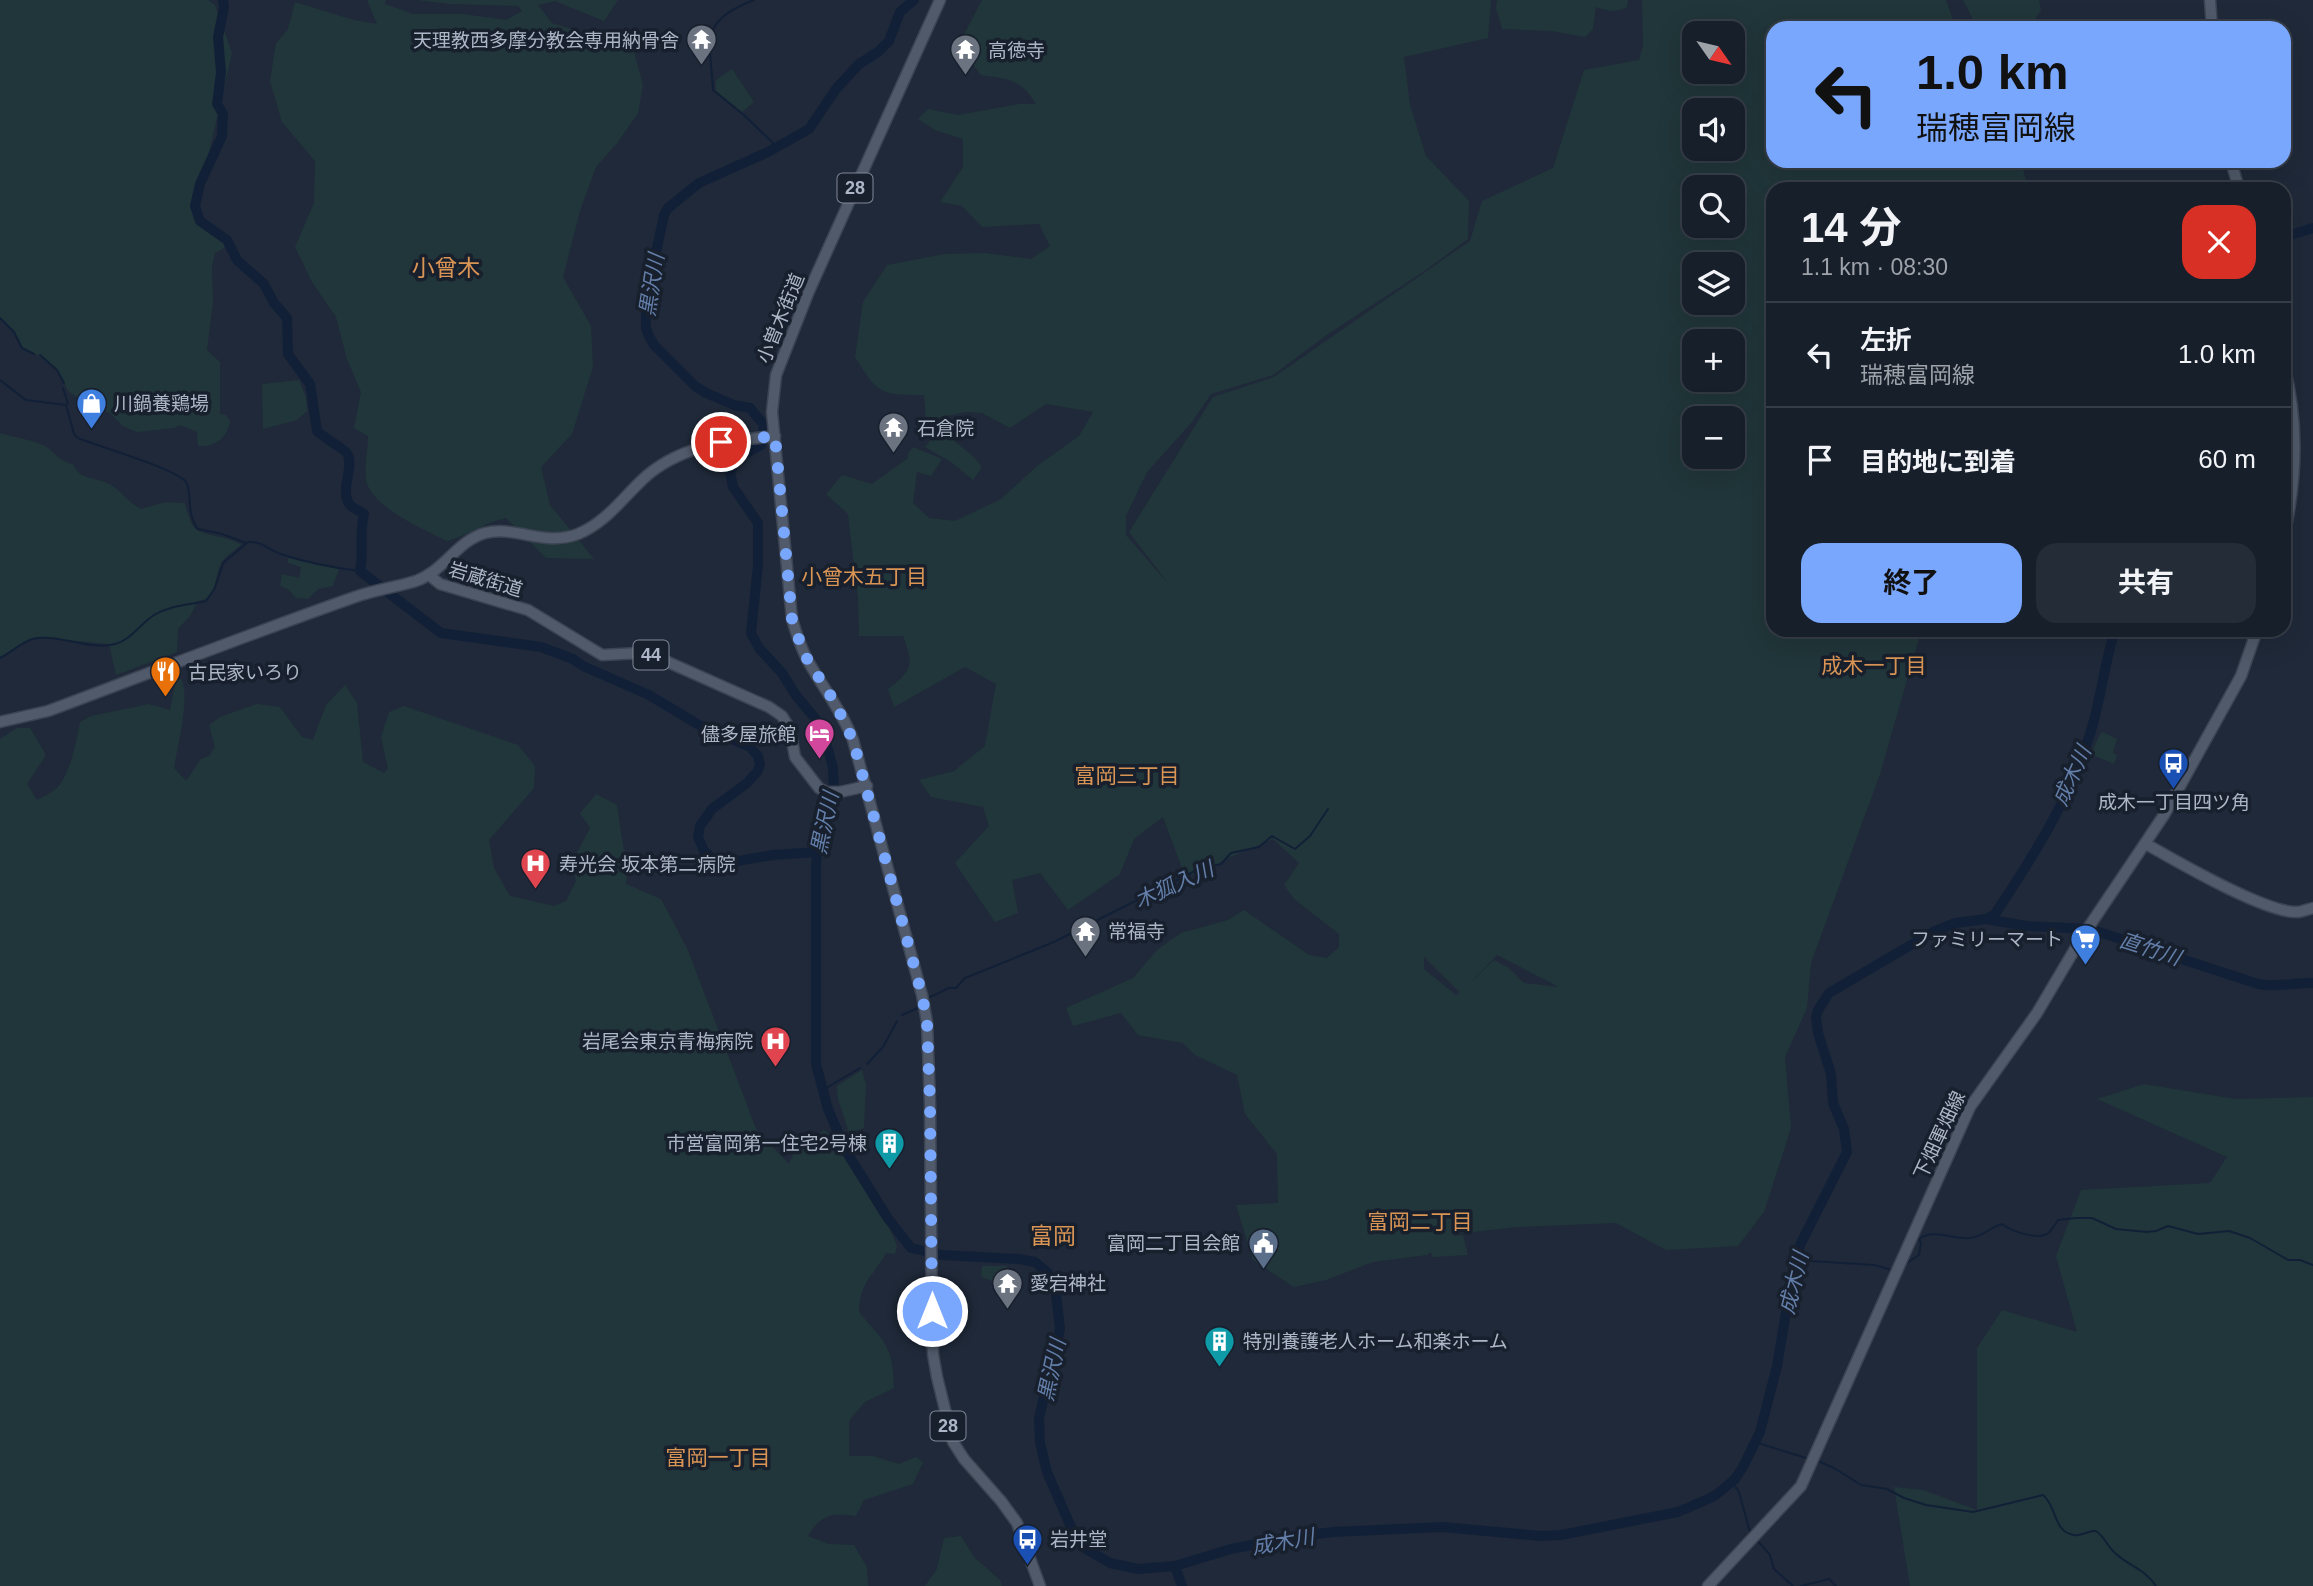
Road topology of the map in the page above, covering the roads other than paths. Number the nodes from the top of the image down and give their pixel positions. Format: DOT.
graph roads {
  1 [pos="940,0"];
  2 [pos="2210,0"];
  3 [pos="2212,21"];
  4 [pos="2291,407"];
  5 [pos="772,437"];
  6 [pos="2291,490"];
  7 [pos="429,575"];
  8 [pos="2255,637"];
  9 [pos="0,722"];
  10 [pos="867,786"];
  11 [pos="2146,844"];
  12 [pos="2313,908"];
  13 [pos="1040,1586"];
  14 [pos="1708,1586"];
  1 -- 5 [label="main road, 小曽木街道 / 28"];
  2 -- 3 [label="main road"];
  4 -- 6 [label="main road"];
  5 -- 7 [label="main road"];
  5 -- 10 [label="main road, 小曽木街道 / 28"];
  7 -- 9 [label="main road, 岩蔵街道"];
  7 -- 10 [label="main road, 岩蔵街道 / 44"];
  8 -- 11 [label="main road, 下畑軍畑線"];
  10 -- 13 [label="main road, 小曽木街道 / 28"];
  11 -- 12 [label="main road"];
  11 -- 14 [label="main road, 下畑軍畑線"];
}
